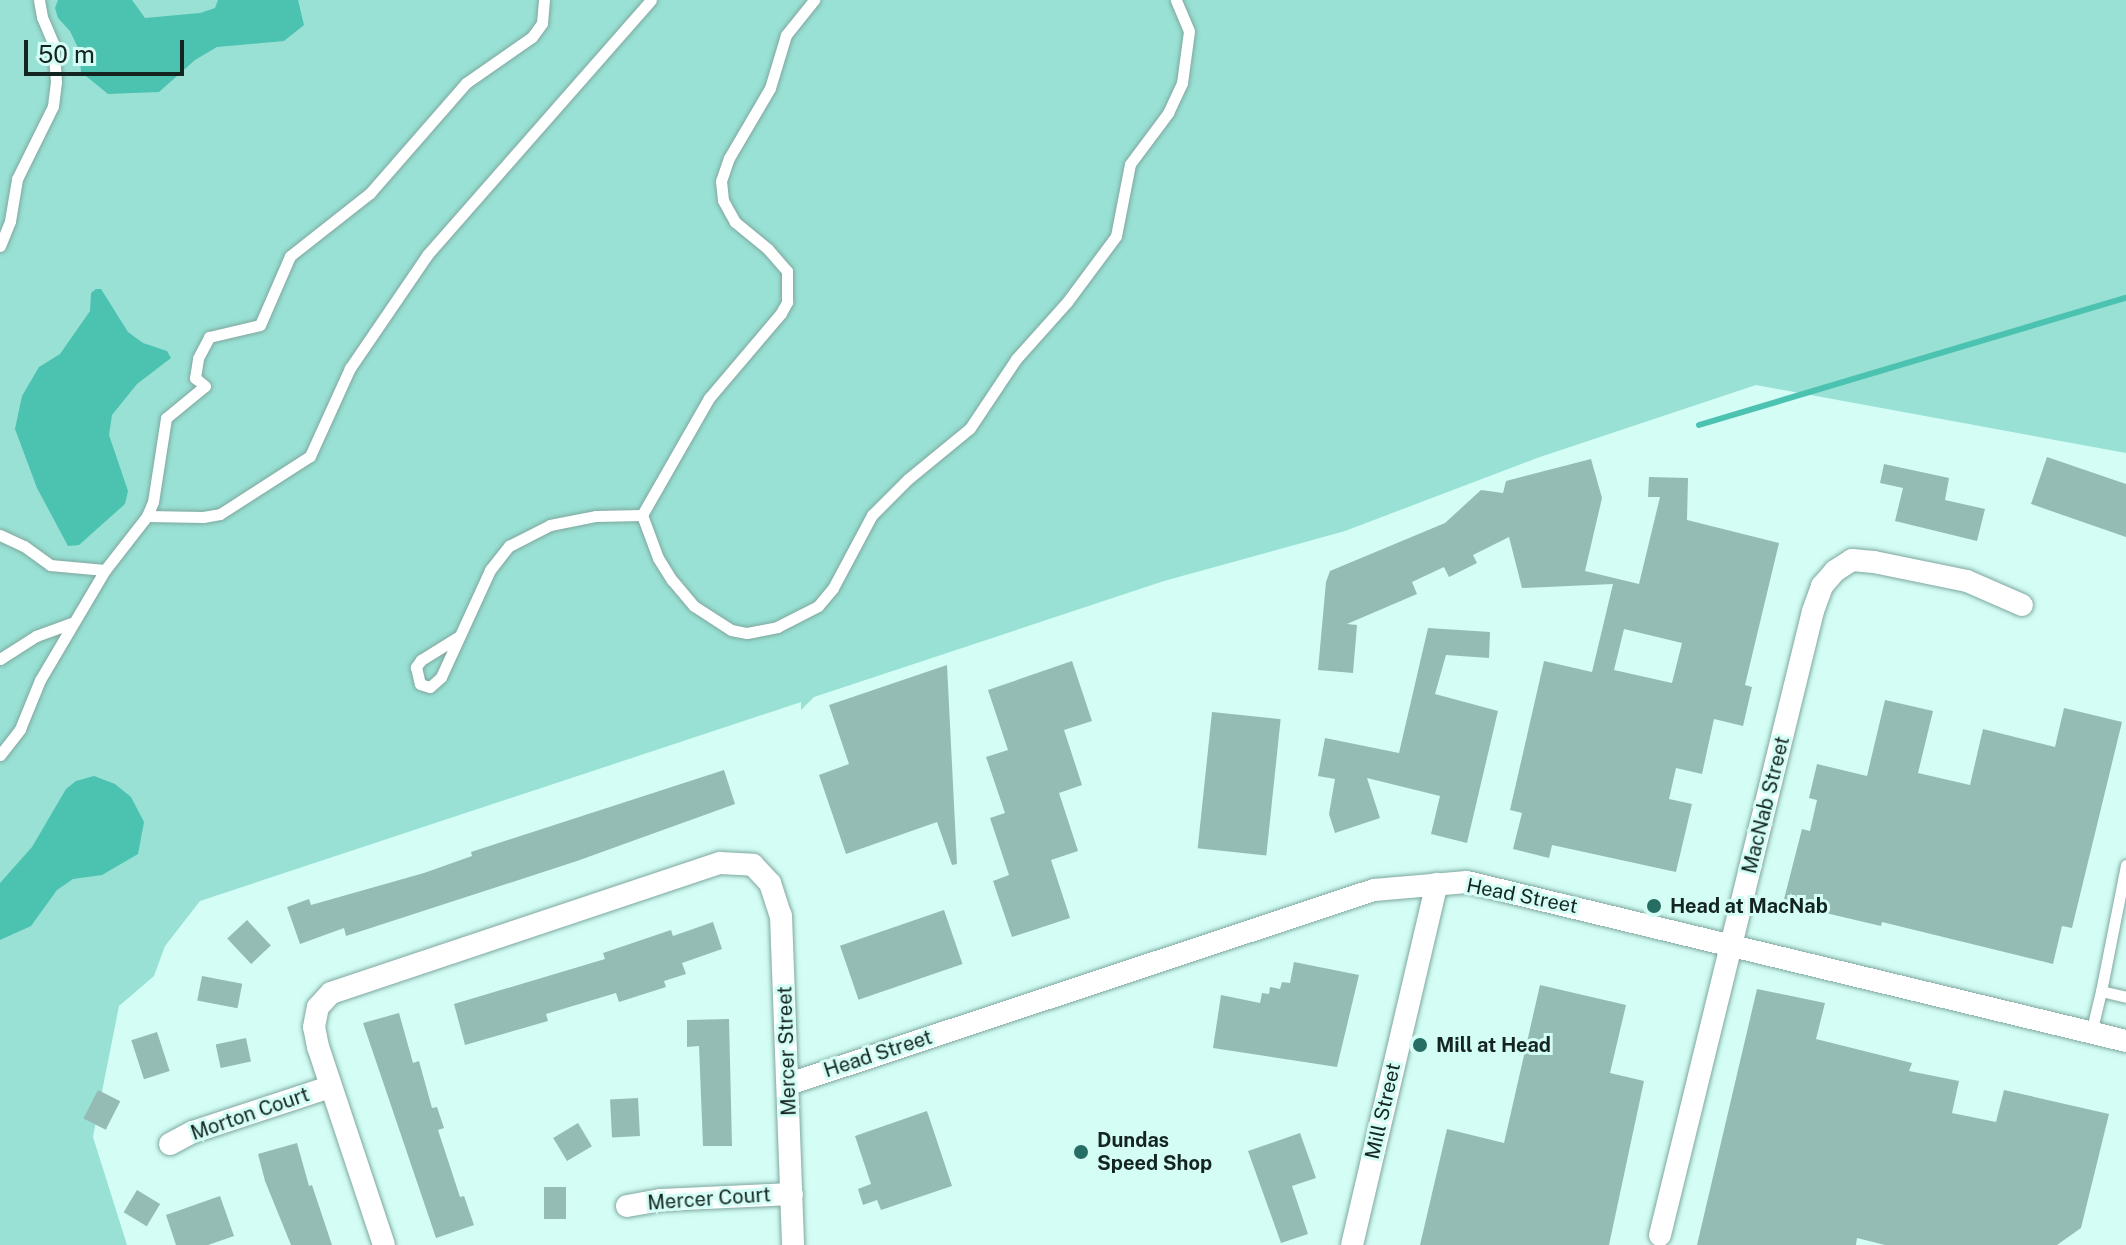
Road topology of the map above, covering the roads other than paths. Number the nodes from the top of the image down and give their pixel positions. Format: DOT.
graph roads {
  1 [pos="39,0"];
  2 [pos="544,0"];
  3 [pos="651,0"];
  4 [pos="814,0"];
  5 [pos="1176,0"];
  6 [pos="0,246"];
  7 [pos="642,515"];
  8 [pos="147,516"];
  9 [pos="612,516"];
  10 [pos="648,533"];
  11 [pos="0,535"];
  12 [pos="105,570"];
  13 [pos="2022,605"];
  14 [pos="72,623"];
  15 [pos="458,637"];
  16 [pos="0,659"];
  17 [pos="0,755"];
  18 [pos="2126,865"];
  19 [pos="1437,884"];
  20 [pos="1733,945"];
  21 [pos="2101,991"];
  22 [pos="2126,997"];
  23 [pos="2091,1033"];
  24 [pos="2126,1041"];
  25 [pos="789,1084"];
  26 [pos="330,1087"];
  27 [pos="170,1144"];
  28 [pos="792,1194"];
  29 [pos="627,1206"];
  30 [pos="1660,1235"];
  31 [pos="384,1245"];
  32 [pos="793,1245"];
  33 [pos="1352,1245"];
  1 -- 6 [label="lane"];
  2 -- 8 [label="lane"];
  3 -- 8 [label="lane"];
  4 -- 7 [label="lane"];
  5 -- 10 [label="lane"];
  7 -- 9 [label="lane"];
  7 -- 10 [label="lane"];
  8 -- 12 [label="lane"];
  9 -- 10 [label="lane"];
  9 -- 15 [label="lane"];
  11 -- 12 [label="lane"];
  12 -- 14 [label="lane"];
  13 -- 20 [label="street, MacNab Street"];
  14 -- 16 [label="lane"];
  14 -- 17 [label="lane"];
  15 -- 15 [label="lane"];
  18 -- 21 [label="lane"];
  19 -- 20 [label="street, Head Street"];
  19 -- 25 [label="street, Head Street"];
  19 -- 33 [label="street, Mill Street"];
  20 -- 23 [label="street, Head Street"];
  20 -- 30 [label="street, MacNab Street"];
  21 -- 22 [label="lane"];
  21 -- 23 [label="lane"];
  23 -- 24 [label="street, Head Street"];
  25 -- 26 [label="street, Mercer Street"];
  25 -- 28 [label="street, Mercer Street"];
  26 -- 27 [label="street, Morton Court"];
  26 -- 31 [label="street"];
  28 -- 29 [label="street, Mercer Court"];
  28 -- 32 [label="street, Mercer Street"];
}
